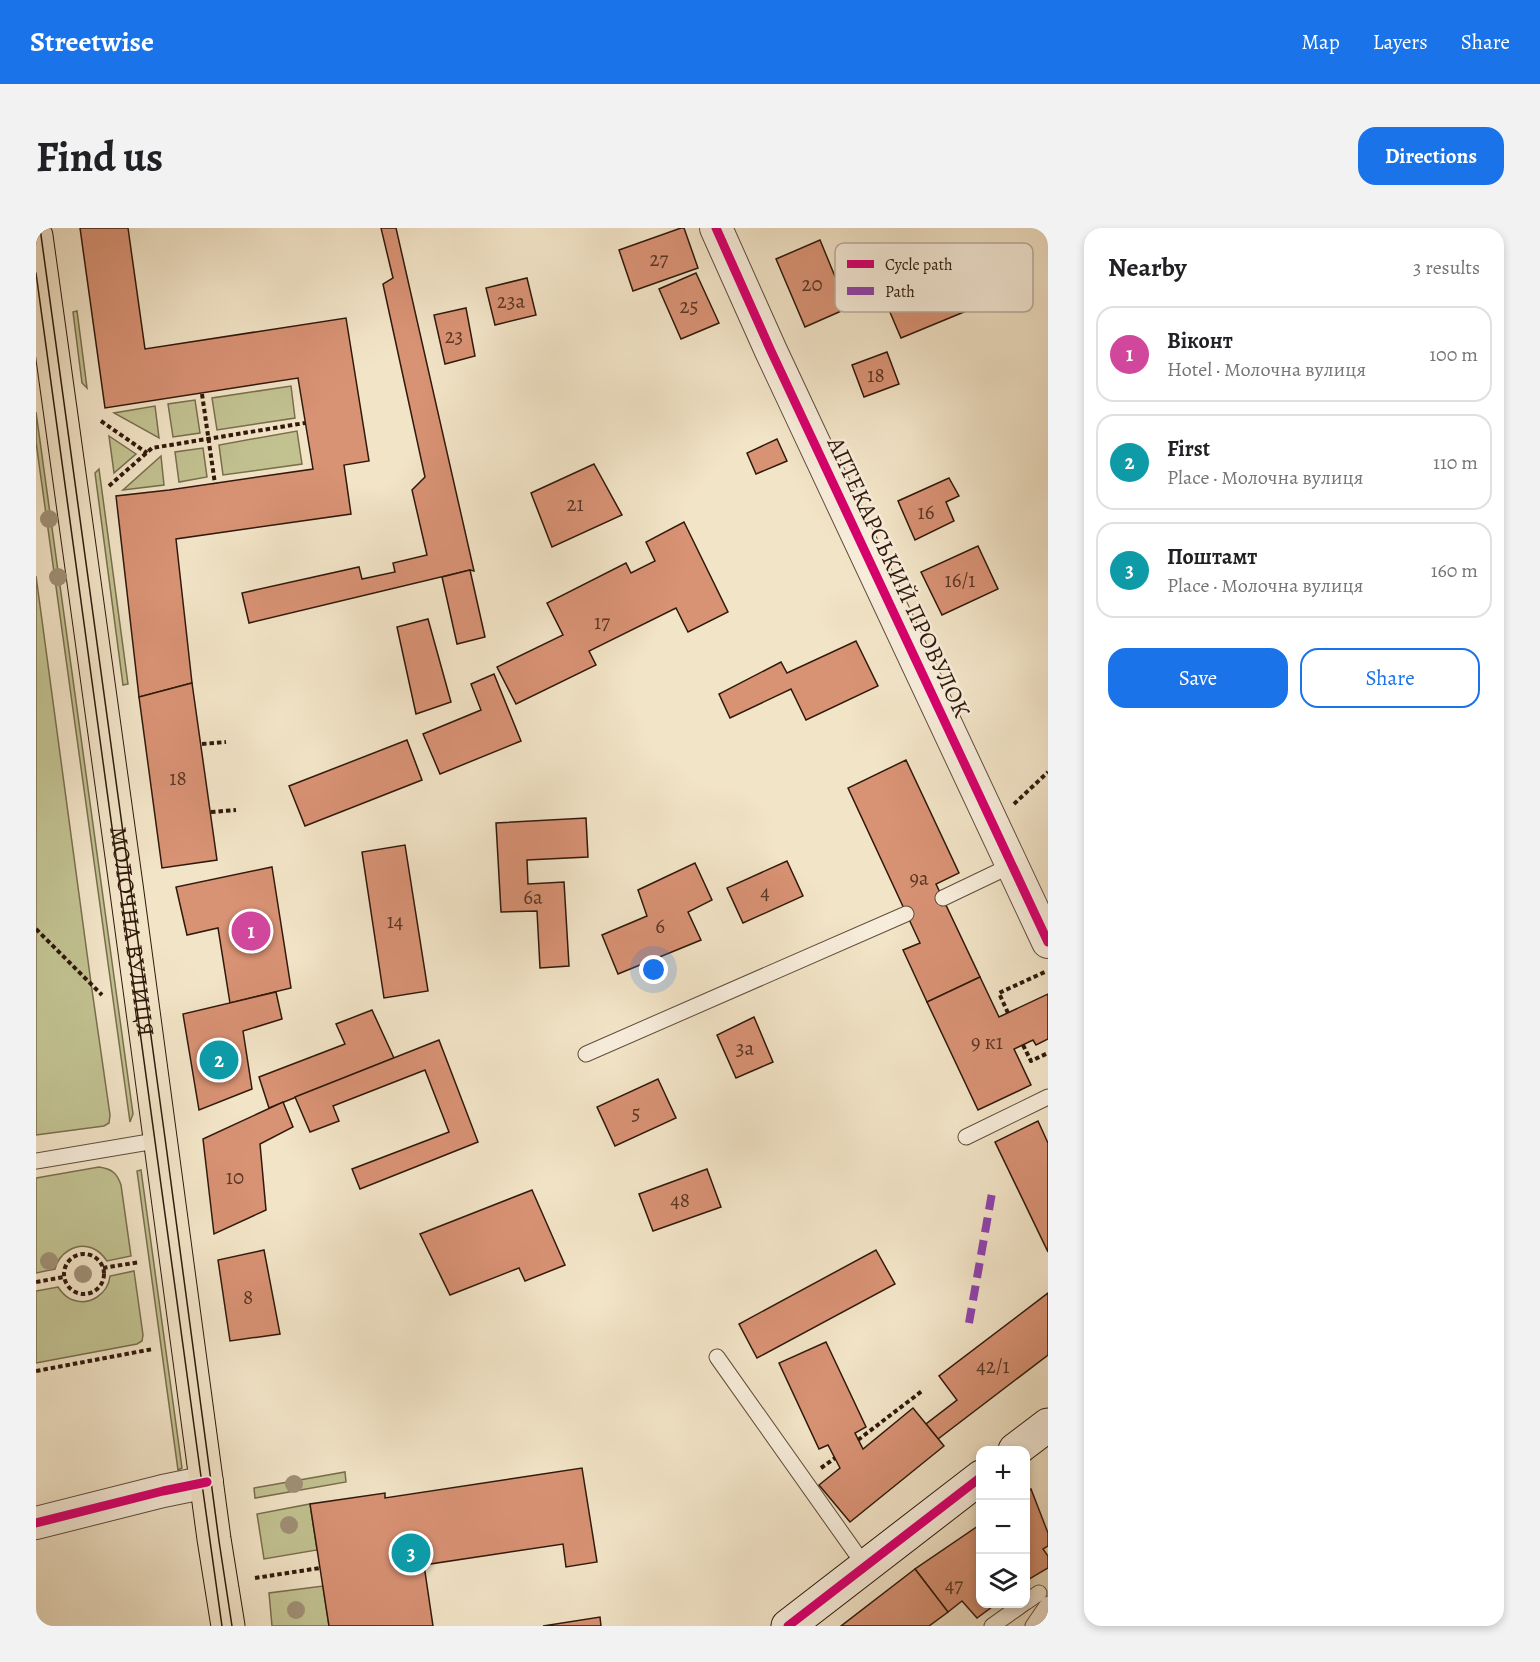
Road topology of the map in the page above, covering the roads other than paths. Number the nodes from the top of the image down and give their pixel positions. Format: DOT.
graph roads {
  1 [pos="716,228"];
  2 [pos="36,236"];
  3 [pos="1012,865"];
  4 [pos="943,898"];
  5 [pos="906,914"];
  6 [pos="1048,942"];
  7 [pos="586,1054"];
  8 [pos="1048,1097"];
  9 [pos="966,1137"];
  10 [pos="160,1140"];
  11 [pos="36,1161"];
  12 [pos="717,1357"];
  13 [pos="1048,1425"];
  14 [pos="1020,1446"];
  15 [pos="976,1480"];
  16 [pos="207,1482"];
  17 [pos="36,1523"];
  18 [pos="865,1566"];
  19 [pos="1043,1598"];
  20 [pos="1017,1608"];
  21 [pos="228,1626"];
  22 [pos="788,1626"];
  23 [pos="992,1626"];
  24 [pos="1033,1626"];
  1 -- 3 [label="street, АПТЕКАРСЬКИЙ ПРОВУЛОК"];
  2 -- 10 [label="main road, МОЛОЧНА ВУЛИЦЯ"];
  3 -- 4 [label="lane"];
  3 -- 6 [label="street, АПТЕКАРСЬКИЙ ПРОВУЛОК"];
  5 -- 7 [label="lane"];
  8 -- 9 [label="lane"];
  10 -- 11 [label="lane"];
  10 -- 16 [label="main road, МОЛОЧНА ВУЛИЦЯ"];
  12 -- 18 [label="lane"];
  13 -- 14 [label="street"];
  15 -- 18 [label="street"];
  16 -- 17 [label="street"];
  16 -- 21 [label="main road, МОЛОЧНА ВУЛИЦЯ"];
  18 -- 22 [label="street"];
  19 -- 24 [label="lane"];
  20 -- 23 [label="lane"];
}
